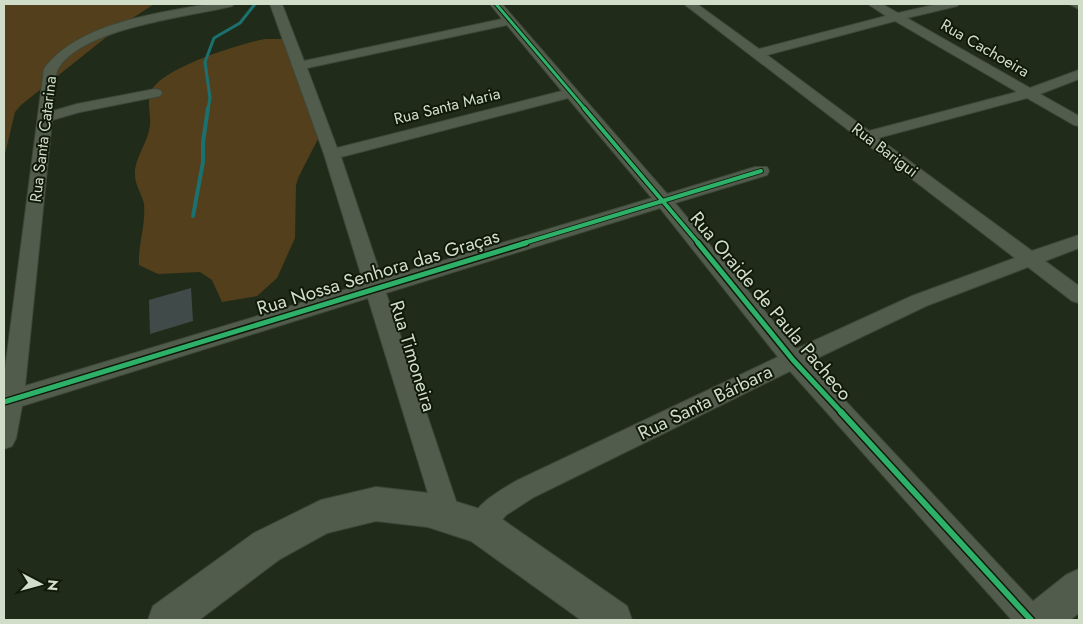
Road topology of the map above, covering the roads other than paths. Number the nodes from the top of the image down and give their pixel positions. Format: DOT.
graph roads {
  1 [pos="228,4"];
  2 [pos="276,4"];
  3 [pos="496,4"];
  4 [pos="690,4"];
  5 [pos="874,4"];
  6 [pos="953,4"];
  7 [pos="1075,4"];
  8 [pos="1079,6"];
  9 [pos="895,16"];
  10 [pos="510,21"];
  11 [pos="757,54"];
  12 [pos="298,66"];
  13 [pos="1079,74"];
  14 [pos="155,93"];
  15 [pos="571,93"];
  16 [pos="1029,93"];
  17 [pos="45,118"];
  18 [pos="1079,122"];
  19 [pos="868,136"];
  20 [pos="332,154"];
  21 [pos="761,171"];
  22 [pos="663,200"];
  23 [pos="1079,241"];
  24 [pos="1031,260"];
  25 [pos="376,289"];
  26 [pos="1079,296"];
  27 [pos="793,360"];
  28 [pos="8,401"];
  29 [pos="4,438"];
  30 [pos="464,521"];
  31 [pos="1079,588"];
  32 [pos="167,620"];
  33 [pos="613,620"];
  34 [pos="1031,620"];
  35 [pos="1041,620"];
  1 -- 17 [label="street, Rua Santa Catarina"];
  2 -- 12 [label="street, Rua Timoneira"];
  3 -- 10 [label="street, Rua Oraide de Paula Pacheco"];
  4 -- 11 [label="street, Rua Barigui"];
  5 -- 9 [label="street, Rua Cachoeira"];
  6 -- 9 [label="street"];
  7 -- 8 [label="street"];
  9 -- 11 [label="street"];
  9 -- 16 [label="street, Rua Cachoeira"];
  10 -- 12 [label="street"];
  10 -- 15 [label="street, Rua Oraide de Paula Pacheco"];
  11 -- 19 [label="street, Rua Barigui"];
  12 -- 20 [label="street, Rua Timoneira"];
  13 -- 16 [label="street"];
  14 -- 17 [label="street"];
  15 -- 20 [label="street, Rua Santa Maria"];
  15 -- 22 [label="street, Rua Oraide de Paula Pacheco"];
  16 -- 18 [label="street, Rua Cachoeira"];
  16 -- 19 [label="street"];
  17 -- 28 [label="street, Rua Santa Catarina"];
  19 -- 24 [label="street, Rua Barigui"];
  20 -- 25 [label="street, Rua Timoneira"];
  21 -- 22 [label="street, Rua Nossa Senhora das Graças"];
  22 -- 25 [label="street, Rua Nossa Senhora das Graças"];
  22 -- 27 [label="street, Rua Oraide de Paula Pacheco"];
  23 -- 24 [label="street, Rua Santa Bárbara"];
  24 -- 26 [label="street, Rua Barigui"];
  24 -- 27 [label="street, Rua Santa Bárbara"];
  25 -- 28 [label="street, Rua Nossa Senhora das Graças"];
  25 -- 30 [label="street, Rua Timoneira"];
  27 -- 30 [label="street, Rua Santa Bárbara"];
  27 -- 34 [label="street, Rua Oraide de Paula Pacheco"];
  28 -- 29 [label="street, Rua Santa Catarina"];
  30 -- 32 [label="main road"];
  30 -- 33 [label="main road"];
  31 -- 35 [label="main road"];
}
